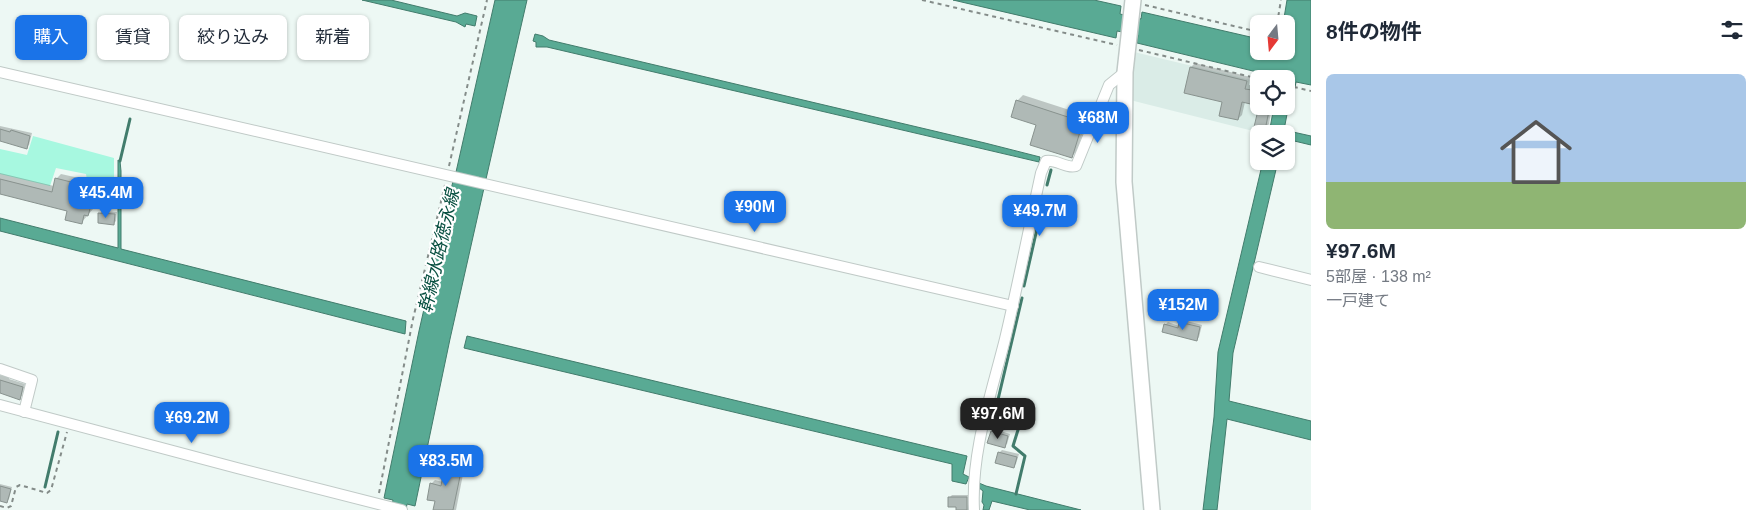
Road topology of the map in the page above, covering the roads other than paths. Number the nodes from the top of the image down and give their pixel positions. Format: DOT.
graph roads {
  1 [pos="1132,5"];
  2 [pos="0,72"];
  3 [pos="1125,72"];
  4 [pos="1259,267"];
  5 [pos="1311,280"];
  6 [pos="1013,306"];
  7 [pos="0,369"];
  8 [pos="0,405"];
  9 [pos="24,412"];
  10 [pos="402,510"];
  11 [pos="974,510"];
  12 [pos="1152,510"];
  1 -- 3 [label="main road"];
  2 -- 6 [label="street"];
  3 -- 6 [label="street"];
  3 -- 12 [label="main road"];
  4 -- 5 [label="street"];
  6 -- 11 [label="street"];
  7 -- 9 [label="street"];
  8 -- 9 [label="street"];
  9 -- 10 [label="street"];
}
